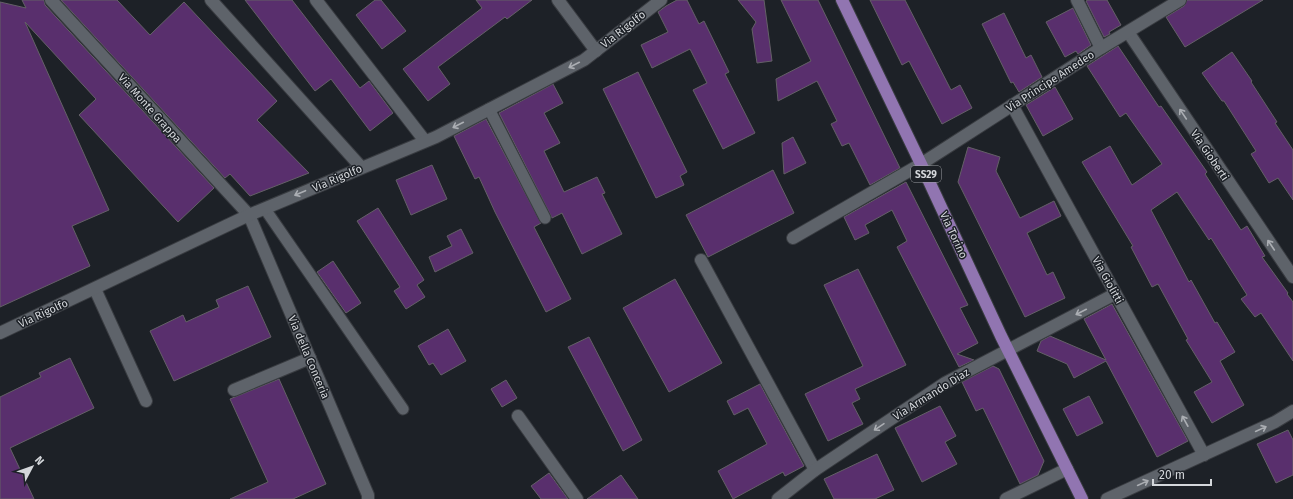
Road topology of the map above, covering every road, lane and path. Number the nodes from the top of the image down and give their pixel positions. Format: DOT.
graph roads {
  1 [pos="52,0"];
  2 [pos="210,0"];
  3 [pos="316,0"];
  4 [pos="558,0"];
  5 [pos="661,0"];
  6 [pos="842,0"];
  7 [pos="1077,0"];
  8 [pos="1180,0"];
  9 [pos="1128,32"];
  10 [pos="1101,48"];
  11 [pos="596,51"];
  12 [pos="1012,105"];
  13 [pos="489,109"];
  14 [pos="425,141"];
  15 [pos="921,164"];
  16 [pos="361,168"];
  17 [pos="265,209"];
  18 [pos="249,215"];
  19 [pos="545,218"];
  20 [pos="793,238"];
  21 [pos="701,260"];
  22 [pos="1293,278"];
  23 [pos="95,289"];
  24 [pos="1115,294"];
  25 [pos="0,333"];
  26 [pos="1008,349"];
  27 [pos="310,358"];
  28 [pos="234,390"];
  29 [pos="146,401"];
  30 [pos="403,409"];
  31 [pos="1293,411"];
  32 [pos="518,416"];
  33 [pos="1204,455"];
  34 [pos="1067,469"];
  35 [pos="815,470"];
  36 [pos="368,499"];
  37 [pos="577,499"];
  38 [pos="778,499"];
  39 [pos="1006,499"];
  40 [pos="1082,499"];
  41 [pos="1107,499"];
  1 -- 18 [label="street, Via Monte Grappa"];
  2 -- 16 [label="street"];
  3 -- 14 [label="street"];
  4 -- 11 [label="street"];
  5 -- 11 [label="street, Via Rigolfo"];
  6 -- 15 [label="main road, Via Torino / SS29"];
  7 -- 10 [label="street"];
  8 -- 9 [label="street, Via Principe Amedeo"];
  9 -- 10 [label="street, Via Principe Amedeo"];
  22 -- 9 [label="street, Via Gioberti, one-way"];
  10 -- 12 [label="street, Via Principe Amedeo"];
  11 -- 13 [label="street, Via Rigolfo, one-way"];
  12 -- 15 [label="street, Via Principe Amedeo"];
  12 -- 24 [label="street, Via Giolitti"];
  13 -- 14 [label="street, Via Rigolfo, one-way"];
  13 -- 19 [label="lane"];
  14 -- 16 [label="street, Via Rigolfo"];
  15 -- 20 [label="street, Via Principe Amedeo"];
  15 -- 26 [label="main road, Via Torino / SS29"];
  16 -- 17 [label="street, Via Rigolfo, one-way"];
  17 -- 18 [label="street, Via Rigolfo"];
  17 -- 30 [label="lane"];
  18 -- 23 [label="street, Via Rigolfo"];
  18 -- 27 [label="street, Via della Conceria"];
  21 -- 35 [label="street"];
  23 -- 25 [label="street, Via Rigolfo"];
  23 -- 29 [label="street"];
  24 -- 26 [label="street, Via Armando Diaz, one-way"];
  33 -- 24 [label="street, Via Giolitti, one-way"];
  26 -- 34 [label="main road, Via Torino / SS29"];
  26 -- 35 [label="street, Via Armando Diaz, one-way"];
  27 -- 28 [label="street"];
  27 -- 36 [label="street, Via della Conceria"];
  33 -- 31 [label="street, one-way"];
  32 -- 37 [label="street"];
  41 -- 33 [label="street, one-way"];
  34 -- 39 [label="street"];
  34 -- 40 [label="main road, Via Torino / SS29"];
  35 -- 38 [label="street, Via Armando Diaz"];
}
